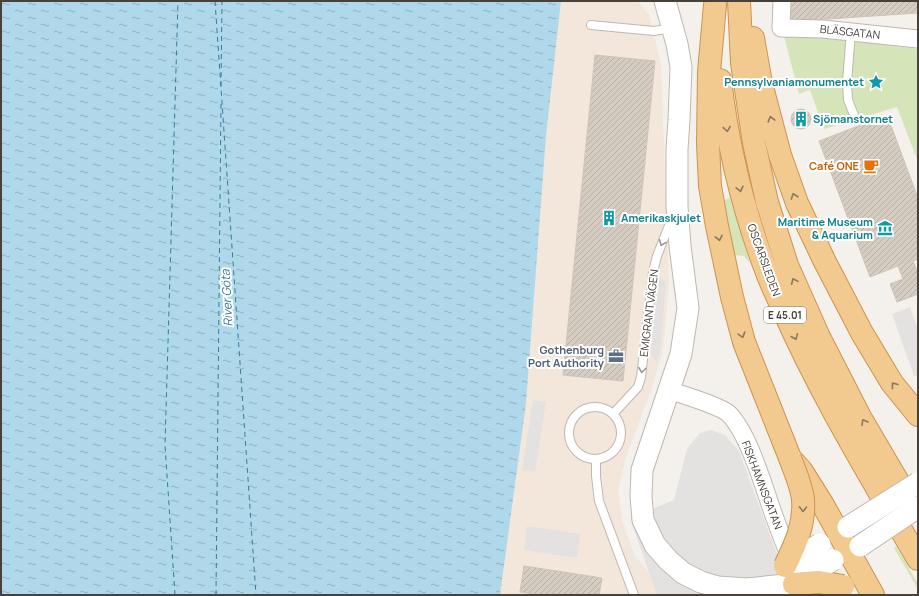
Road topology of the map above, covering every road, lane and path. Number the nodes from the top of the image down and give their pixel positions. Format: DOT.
graph roads {
  1 [pos="665,1"];
  2 [pos="739,1"];
  3 [pos="749,1"];
  4 [pos="782,1"];
  5 [pos="715,3"];
  6 [pos="591,24"];
  7 [pos="673,28"];
  8 [pos="851,32"];
  9 [pos="918,39"];
  10 [pos="856,120"];
  11 [pos="677,206"];
  12 [pos="670,390"];
  13 [pos="613,414"];
  14 [pos="918,415"];
  15 [pos="790,458"];
  16 [pos="596,459"];
  17 [pos="918,483"];
  18 [pos="918,508"];
  19 [pos="918,515"];
  20 [pos="838,532"];
  21 [pos="840,556"];
  22 [pos="918,559"];
  23 [pos="794,582"];
  24 [pos="634,595"];
  25 [pos="866,595"];
  26 [pos="873,595"];
  1 -- 7 [label="street, EMIGRANTVÄGEN"];
  19 -- 2 [label="highway, OSCARSLEDEN / E 45.01, one-way"];
  14 -- 3 [label="highway, one-way"];
  4 -- 8 [label="street, BLÄSGATAN"];
  5 -- 15 [label="highway, one-way"];
  5 -- 22 [label="highway, OSCARSLEDEN / E 45.01, one-way"];
  6 -- 7 [label="lane"];
  7 -- 11 [label="street, EMIGRANTVÄGEN"];
  8 -- 9 [label="street, BLÄSGATAN"];
  8 -- 10 [label="lane"];
  11 -- 12 [label="street, EMIGRANTVÄGEN"];
  11 -- 13 [label="lane, EMIGRANTVÄGEN, one-way"];
  12 -- 23 [label="street, FISKHAMNSGATAN"];
  12 -- 23 [label="street, EMIGRANTVÄGEN"];
  13 -- 16 [label="lane"];
  13 -- 16 [label="lane"];
  15 -- 20 [label="highway"];
  15 -- 23 [label="highway, one-way, bridge"];
  16 -- 24 [label="lane"];
  17 -- 20 [label="street, bridge"];
  18 -- 21 [label="street, bridge"];
  20 -- 21 [label="highway"];
  20 -- 23 [label="street, bridge"];
  21 -- 23 [label="street, bridge"];
  21 -- 26 [label="highway"];
  23 -- 25 [label="highway, bridge"];
}
